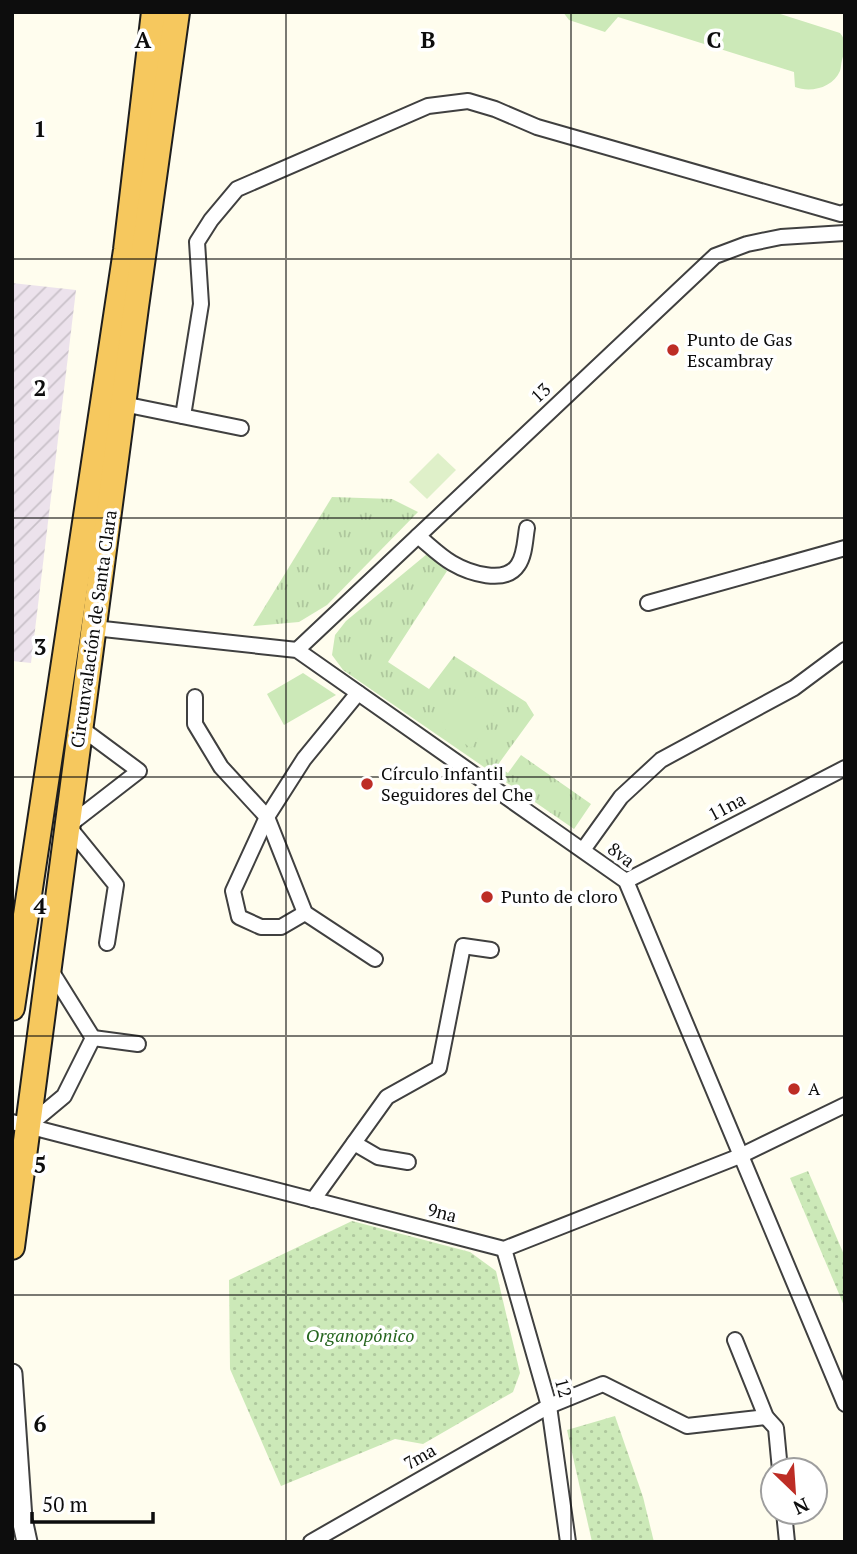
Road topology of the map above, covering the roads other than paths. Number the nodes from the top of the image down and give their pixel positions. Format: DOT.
graph roads {
  1 [pos="154,12"];
  2 [pos="177,12"];
  3 [pos="845,212"];
  4 [pos="845,233"];
  5 [pos="127,301"];
  6 [pos="123,404"];
  7 [pos="183,416"];
  8 [pos="241,428"];
  9 [pos="527,528"];
  10 [pos="418,536"];
  11 [pos="845,548"];
  12 [pos="648,604"];
  13 [pos="94,628"];
  14 [pos="297,650"];
  15 [pos="845,650"];
  16 [pos="358,693"];
  17 [pos="195,697"];
  18 [pos="81,728"];
  19 [pos="845,768"];
  20 [pos="267,817"];
  21 [pos="68,826"];
  22 [pos="583,850"];
  23 [pos="626,881"];
  24 [pos="20,900"];
  25 [pos="305,914"];
  26 [pos="107,943"];
  27 [pos="491,950"];
  28 [pos="375,959"];
  29 [pos="49,968"];
  30 [pos="12,1008"];
  31 [pos="93,1038"];
  32 [pos="138,1044"];
  33 [pos="845,1105"];
  34 [pos="20,1124"];
  35 [pos="354,1143"];
  36 [pos="740,1156"];
  37 [pos="408,1162"];
  38 [pos="313,1200"];
  39 [pos="12,1247"];
  40 [pos="504,1248"];
  41 [pos="735,1340"];
  42 [pos="12,1374"];
  43 [pos="845,1404"];
  44 [pos="549,1406"];
  45 [pos="766,1417"];
  46 [pos="779,1456"];
  47 [pos="27,1542"];
  48 [pos="311,1542"];
  49 [pos="568,1542"];
  1 -- 5 [label="highway, Circunvalación de Santa Clara"];
  2 -- 5 [label="highway, Circunvalación de Santa Clara"];
  3 -- 7 [label="street"];
  4 -- 10 [label="street, 13"];
  5 -- 6 [label="highway, Circunvalación de Santa Clara"];
  5 -- 24 [label="highway, Circunvalación de Santa Clara"];
  6 -- 7 [label="street"];
  6 -- 13 [label="highway, Circunvalación de Santa Clara"];
  7 -- 8 [label="street"];
  9 -- 10 [label="street"];
  10 -- 14 [label="street, 13"];
  11 -- 12 [label="street"];
  13 -- 14 [label="street, 8va"];
  13 -- 18 [label="highway, Circunvalación de Santa Clara"];
  14 -- 16 [label="street, 8va"];
  15 -- 22 [label="street"];
  16 -- 20 [label="street"];
  16 -- 22 [label="street, 8va"];
  17 -- 20 [label="street"];
  18 -- 21 [label="highway, Circunvalación de Santa Clara"];
  18 -- 21 [label="street"];
  19 -- 23 [label="street, 11na"];
  20 -- 25 [label="street"];
  20 -- 25 [label="street"];
  21 -- 26 [label="street"];
  21 -- 29 [label="highway, Circunvalación de Santa Clara"];
  22 -- 23 [label="street, 8va"];
  23 -- 36 [label="street, 8va"];
  24 -- 30 [label="highway, Circunvalación de Santa Clara"];
  25 -- 28 [label="street"];
  27 -- 35 [label="street"];
  29 -- 31 [label="street"];
  29 -- 34 [label="highway, Circunvalación de Santa Clara"];
  31 -- 32 [label="street"];
  31 -- 34 [label="street"];
  33 -- 36 [label="street"];
  34 -- 38 [label="street, 9na"];
  34 -- 39 [label="highway, Circunvalación de Santa Clara"];
  35 -- 37 [label="street"];
  35 -- 38 [label="street"];
  36 -- 40 [label="street"];
  36 -- 43 [label="street, 8va"];
  38 -- 40 [label="street, 9na"];
  40 -- 44 [label="street, 12"];
  41 -- 45 [label="street"];
  42 -- 47 [label="street"];
  44 -- 45 [label="street, 7ma"];
  44 -- 48 [label="street, 7ma"];
  44 -- 49 [label="street, 12"];
  45 -- 46 [label="street"];
}
